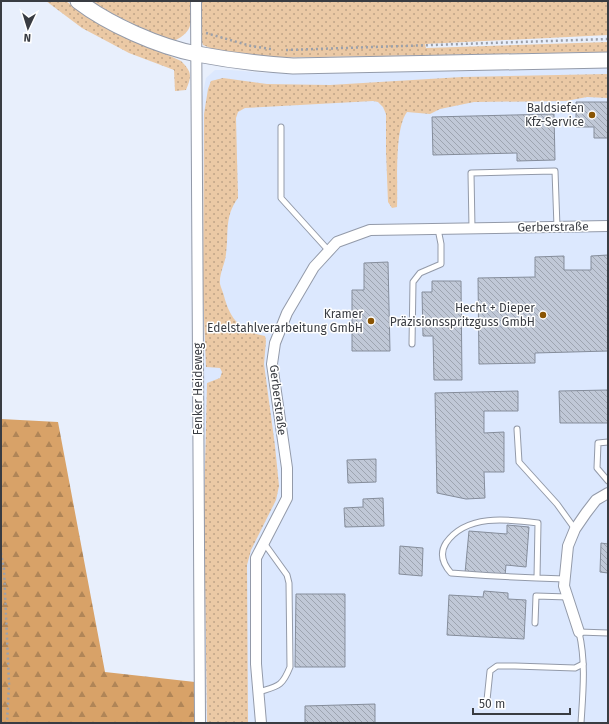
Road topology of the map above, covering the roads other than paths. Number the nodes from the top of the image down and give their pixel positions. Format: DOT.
graph roads {
  1 [pos="78,1"];
  2 [pos="196,1"];
  3 [pos="196,54"];
  4 [pos="608,60"];
  5 [pos="281,127"];
  6 [pos="608,226"];
  7 [pos="557,227"];
  8 [pos="472,228"];
  9 [pos="438,229"];
  10 [pos="329,251"];
  11 [pos="412,344"];
  12 [pos="517,429"];
  13 [pos="608,442"];
  14 [pos="608,481"];
  15 [pos="608,493"];
  16 [pos="575,529"];
  17 [pos="264,543"];
  18 [pos="537,578"];
  19 [pos="564,580"];
  20 [pos="568,597"];
  21 [pos="535,623"];
  22 [pos="580,632"];
  23 [pos="608,633"];
  24 [pos="583,664"];
  25 [pos="259,692"];
  26 [pos="487,700"];
  27 [pos="200,723"];
  28 [pos="261,723"];
  29 [pos="581,723"];
  1 -- 3 [label="main road"];
  2 -- 3 [label="street, Fenker Heideweg"];
  3 -- 4 [label="main road"];
  3 -- 27 [label="street, Fenker Heideweg"];
  5 -- 10 [label="lane"];
  6 -- 7 [label="street, Gerberstraße"];
  7 -- 8 [label="street, Gerberstraße"];
  7 -- 8 [label="lane"];
  8 -- 9 [label="street, Gerberstraße"];
  9 -- 10 [label="street, Gerberstraße"];
  9 -- 11 [label="lane"];
  10 -- 17 [label="street, Gerberstraße"];
  12 -- 16 [label="lane"];
  13 -- 14 [label="lane"];
  15 -- 16 [label="street"];
  16 -- 19 [label="street"];
  17 -- 25 [label="street, Gerberstraße"];
  17 -- 25 [label="lane"];
  18 -- 18 [label="lane"];
  18 -- 19 [label="lane"];
  19 -- 20 [label="street"];
  20 -- 21 [label="lane"];
  20 -- 22 [label="street"];
  22 -- 23 [label="lane"];
  22 -- 24 [label="lane"];
  24 -- 26 [label="lane"];
  24 -- 29 [label="lane"];
  25 -- 28 [label="street, Gerberstraße"];
}
